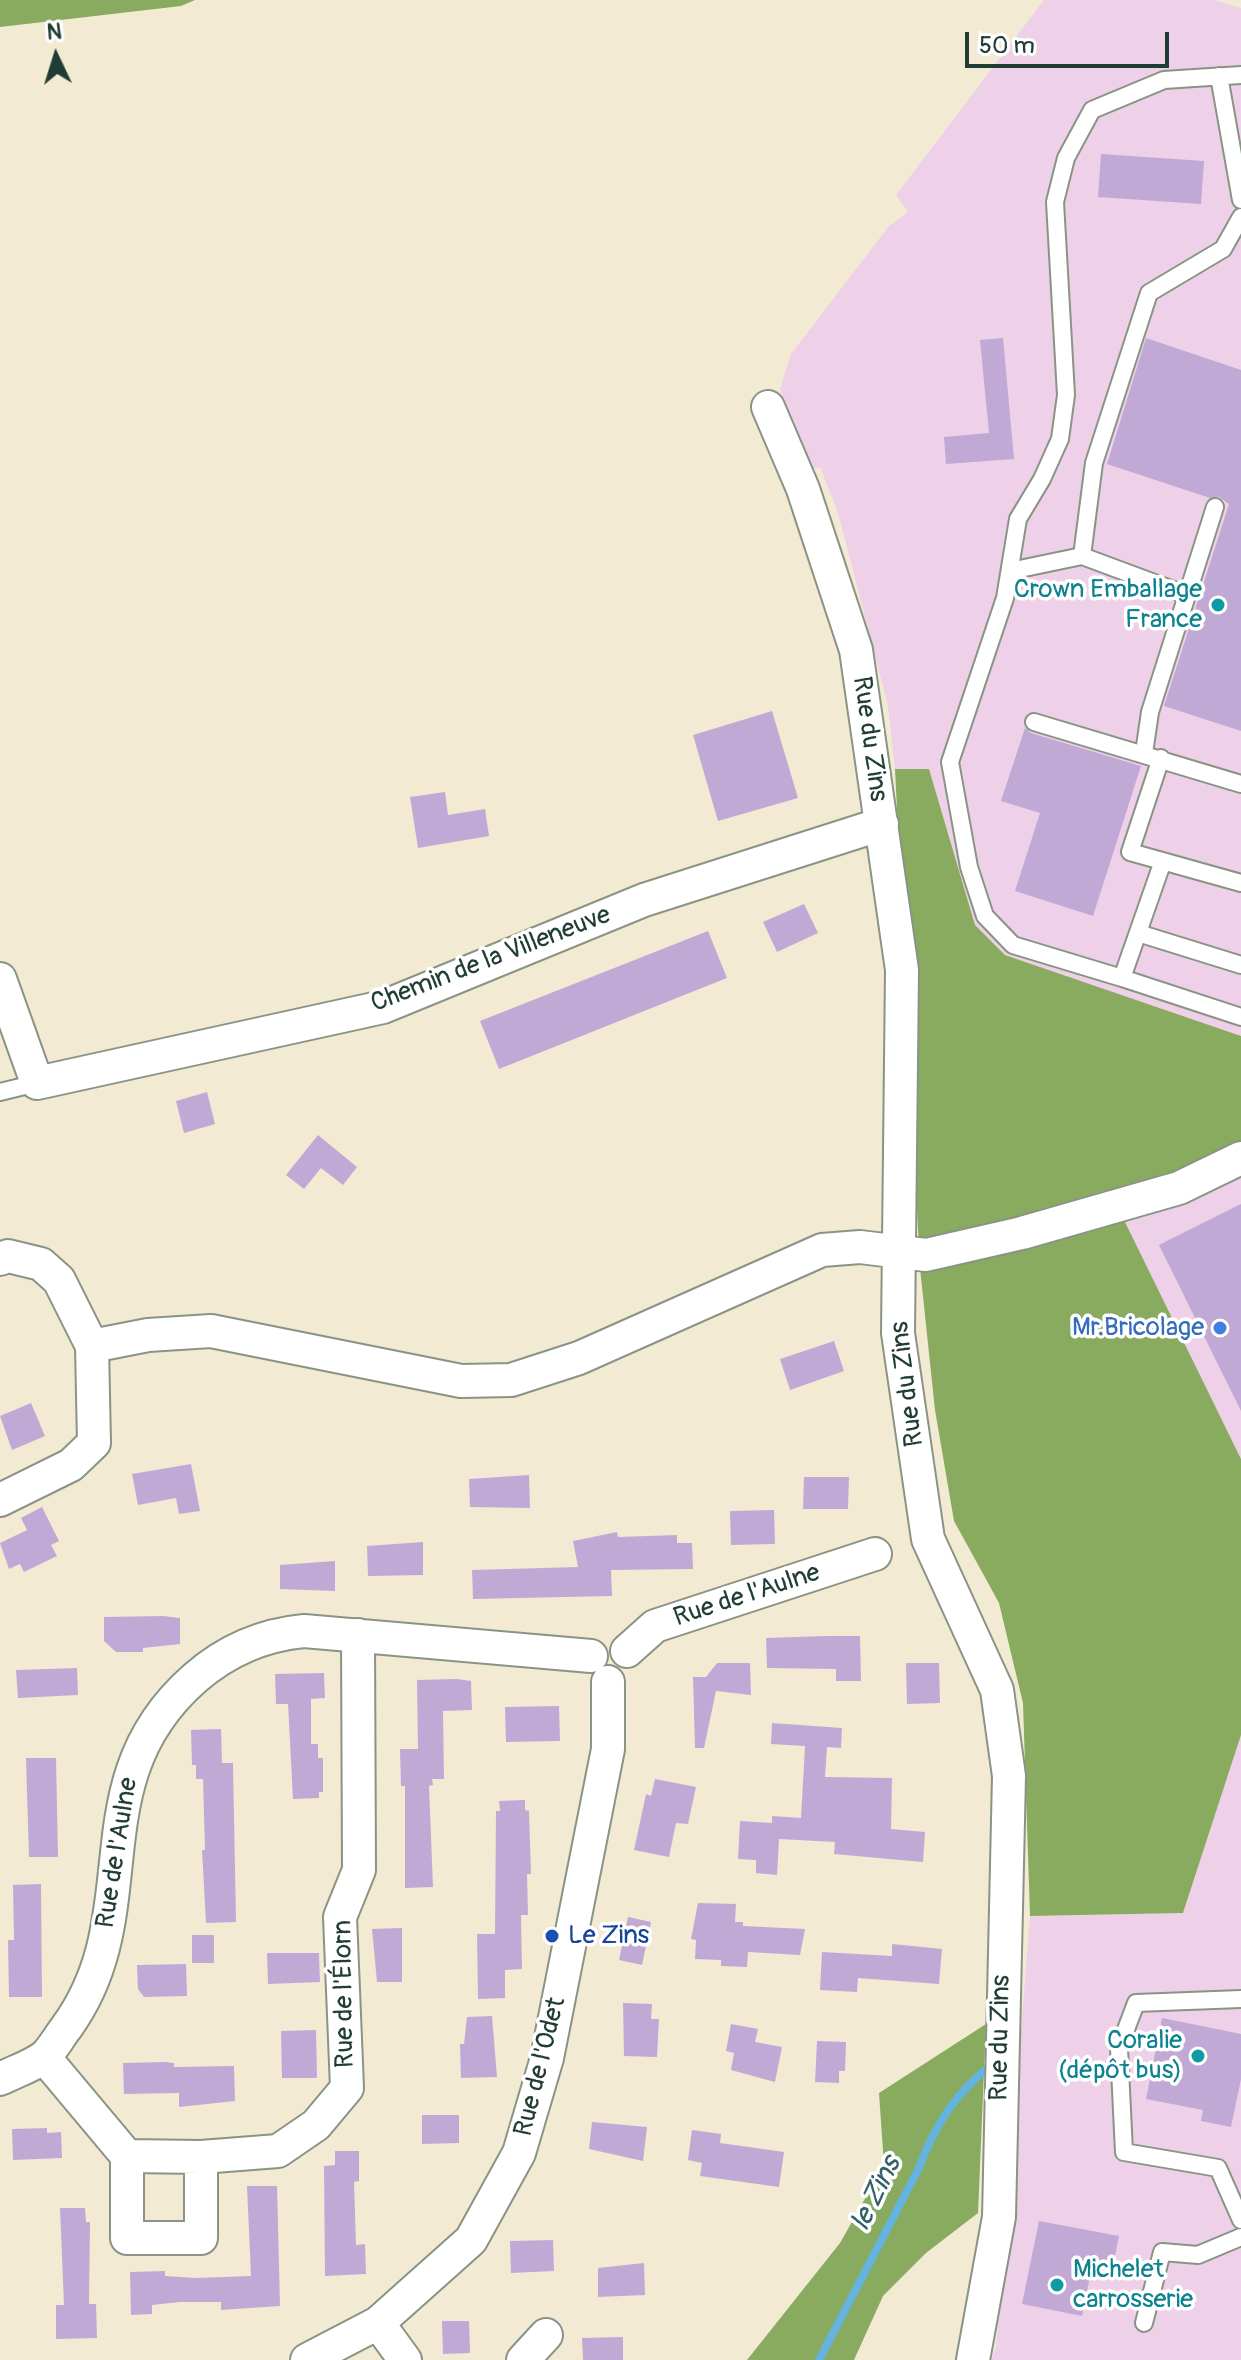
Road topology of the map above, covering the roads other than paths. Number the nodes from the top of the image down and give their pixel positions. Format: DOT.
graph roads {
  1 [pos="1241,75"];
  2 [pos="1219,76"];
  3 [pos="1241,200"];
  4 [pos="1241,217"];
  5 [pos="768,407"];
  6 [pos="1215,507"];
  7 [pos="1082,556"];
  8 [pos="1010,571"];
  9 [pos="1187,595"];
  10 [pos="1034,722"];
  11 [pos="1152,756"];
  12 [pos="1241,784"];
  13 [pos="882,824"];
  14 [pos="1163,861"];
  15 [pos="1241,883"];
  16 [pos="1138,933"];
  17 [pos="1241,965"];
  18 [pos="1122,978"];
  19 [pos="0,979"];
  20 [pos="1241,1017"];
  21 [pos="37,1083"];
  22 [pos="0,1092"];
  23 [pos="1241,1158"];
  24 [pos="899,1253"];
  25 [pos="0,1259"];
  26 [pos="92,1346"];
  27 [pos="0,1500"];
  28 [pos="875,1554"];
  29 [pos="358,1635"];
  30 [pos="600,1669"];
  31 [pos="1241,1999"];
  32 [pos="44,2057"];
  33 [pos="0,2079"];
  34 [pos="127,2156"];
  35 [pos="201,2157"];
  36 [pos="1241,2220"];
  37 [pos="1241,2237"];
  38 [pos="378,2323"];
  39 [pos="1144,2323"];
  40 [pos="546,2335"];
  41 [pos="307,2360"];
  42 [pos="405,2360"];
  43 [pos="523,2360"];
  44 [pos="973,2360"];
  1 -- 2 [label="lane"];
  2 -- 3 [label="lane"];
  2 -- 8 [label="lane"];
  4 -- 7 [label="lane"];
  5 -- 13 [label="street, Rue du Zins"];
  6 -- 9 [label="lane"];
  7 -- 8 [label="lane"];
  7 -- 9 [label="lane"];
  8 -- 18 [label="lane"];
  9 -- 11 [label="lane"];
  10 -- 11 [label="lane"];
  11 -- 12 [label="lane"];
  11 -- 14 [label="lane"];
  13 -- 21 [label="street, Chemin de la Villeneuve"];
  13 -- 24 [label="street, Rue du Zins"];
  14 -- 15 [label="lane"];
  14 -- 16 [label="lane"];
  16 -- 17 [label="lane"];
  16 -- 18 [label="lane"];
  18 -- 20 [label="lane"];
  19 -- 21 [label="street"];
  21 -- 22 [label="lane, Chemin de la Villeneuve"];
  23 -- 24 [label="street"];
  24 -- 26 [label="street"];
  24 -- 44 [label="street, Rue du Zins"];
  25 -- 26 [label="street"];
  26 -- 27 [label="street"];
  28 -- 30 [label="street, Rue de l'Aulne"];
  29 -- 30 [label="street, Rue de l'Aulne"];
  29 -- 32 [label="street, Rue de l'Aulne"];
  29 -- 35 [label="street, Rue de l'Élorn"];
  30 -- 38 [label="street, Rue de l'Odet"];
  31 -- 36 [label="lane"];
  32 -- 33 [label="street, Rue de l'Aulne"];
  32 -- 34 [label="street"];
  34 -- 35 [label="street, Rue de l'Élorn"];
  34 -- 35 [label="street"];
  37 -- 39 [label="lane"];
  38 -- 41 [label="street, Rue de l'Odet"];
  38 -- 42 [label="street"];
  40 -- 43 [label="street"];
}
